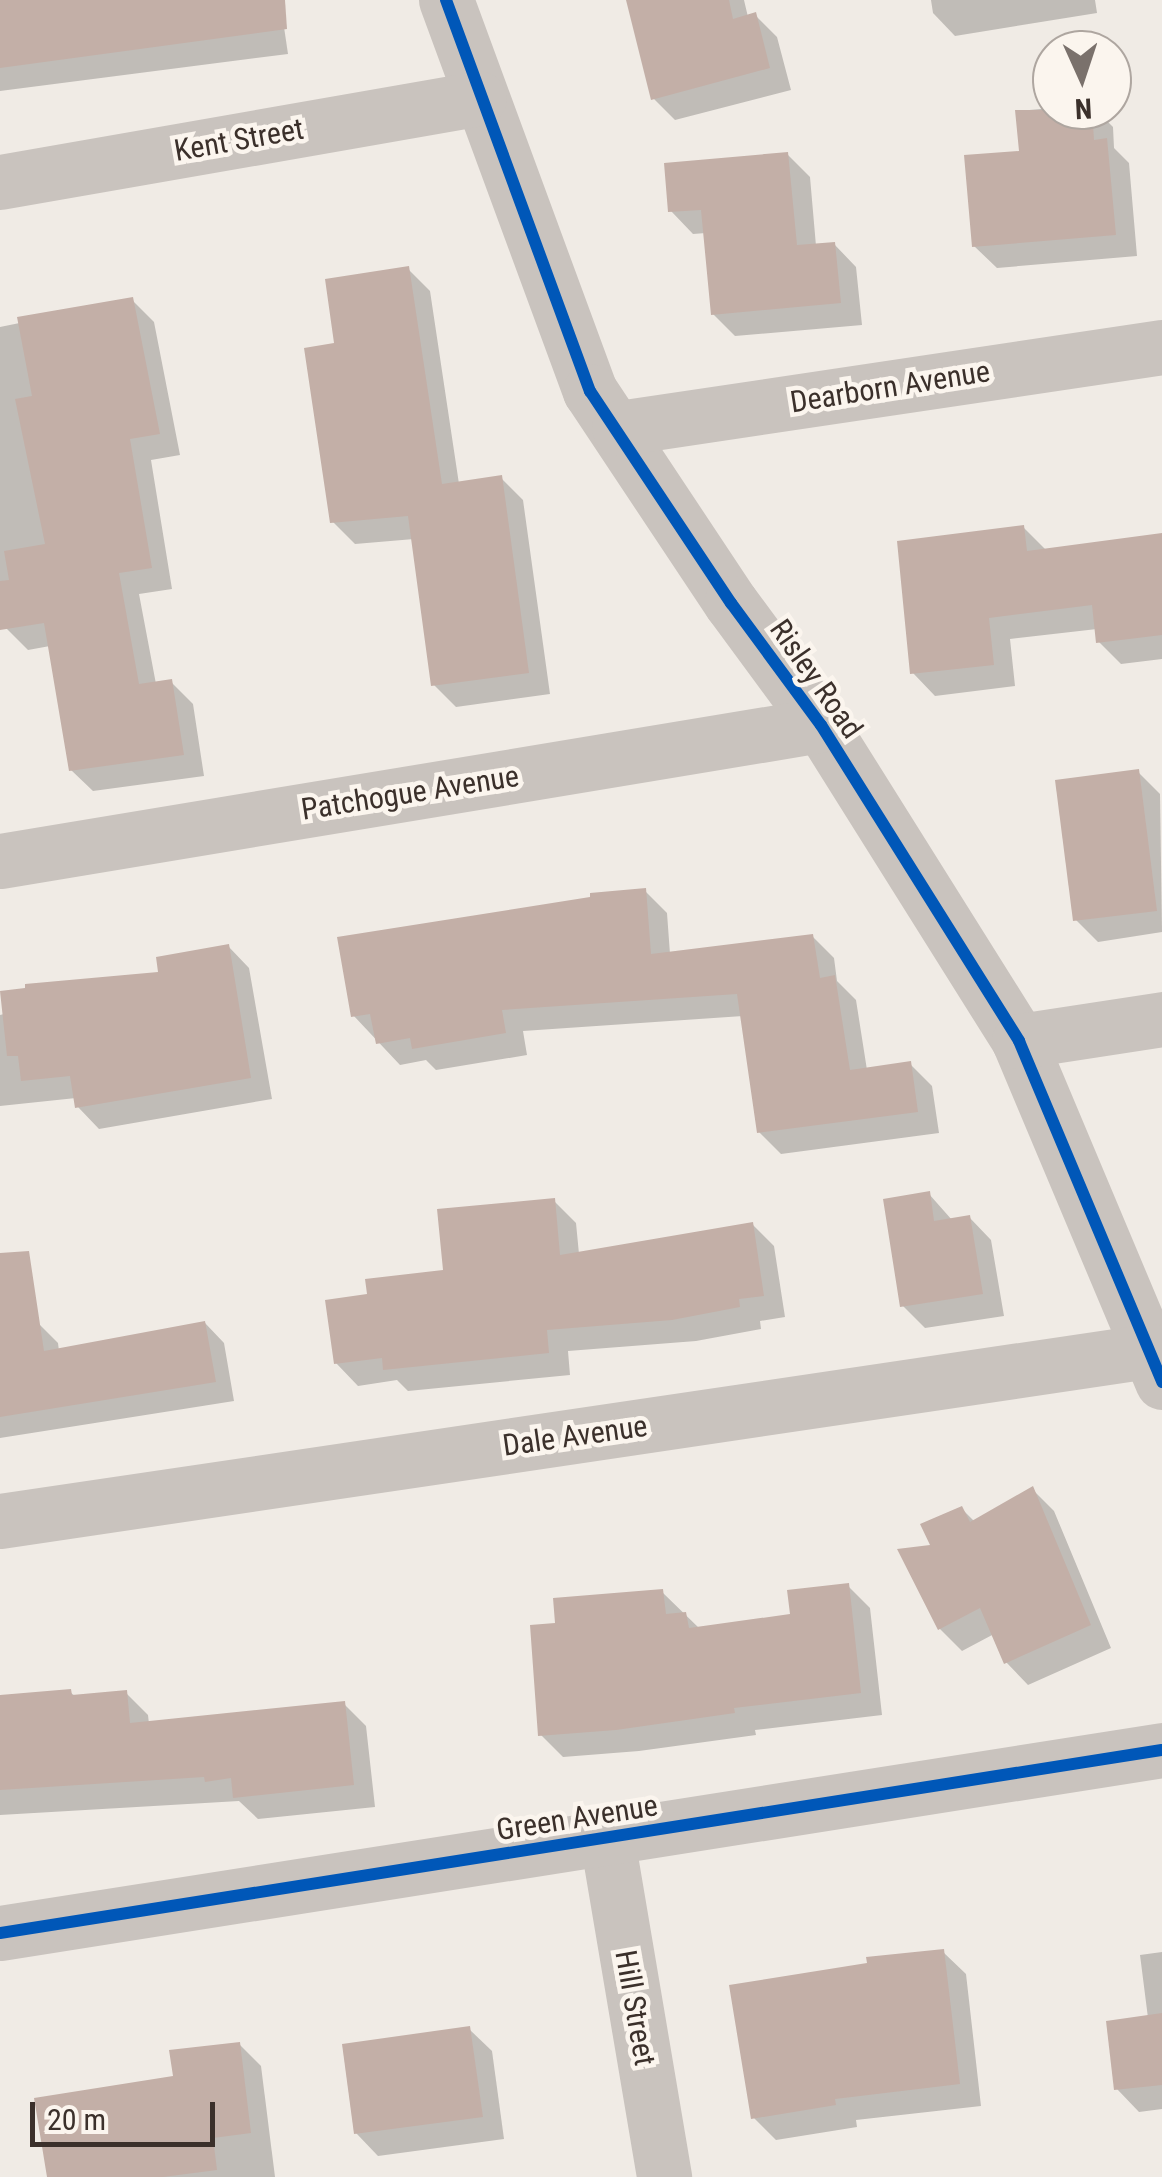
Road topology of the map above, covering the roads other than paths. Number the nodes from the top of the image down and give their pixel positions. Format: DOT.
graph roads {
  1 [pos="446,0"];
  2 [pos="478,98"];
  3 [pos="0,182"];
  4 [pos="1162,347"];
  5 [pos="619,428"];
  6 [pos="820,726"];
  7 [pos="0,861"];
  8 [pos="1162,1020"];
  9 [pos="1019,1041"];
  10 [pos="1156,1366"];
  11 [pos="0,1521"];
  12 [pos="1162,1750"];
  13 [pos="607,1839"];
  14 [pos="0,1933"];
  15 [pos="664,2177"];
  1 -- 2 [label="street, Risley Road"];
  2 -- 3 [label="street, Kent Street"];
  2 -- 5 [label="street, Risley Road"];
  4 -- 5 [label="street, Dearborn Avenue"];
  5 -- 6 [label="street, Risley Road"];
  6 -- 7 [label="street, Patchogue Avenue"];
  6 -- 9 [label="street, Risley Road"];
  8 -- 9 [label="street"];
  9 -- 10 [label="street, Risley Road"];
  10 -- 11 [label="street, Dale Avenue"];
  12 -- 13 [label="street, Green Avenue"];
  13 -- 14 [label="street, Green Avenue"];
  13 -- 15 [label="street, Hill Street"];
}
